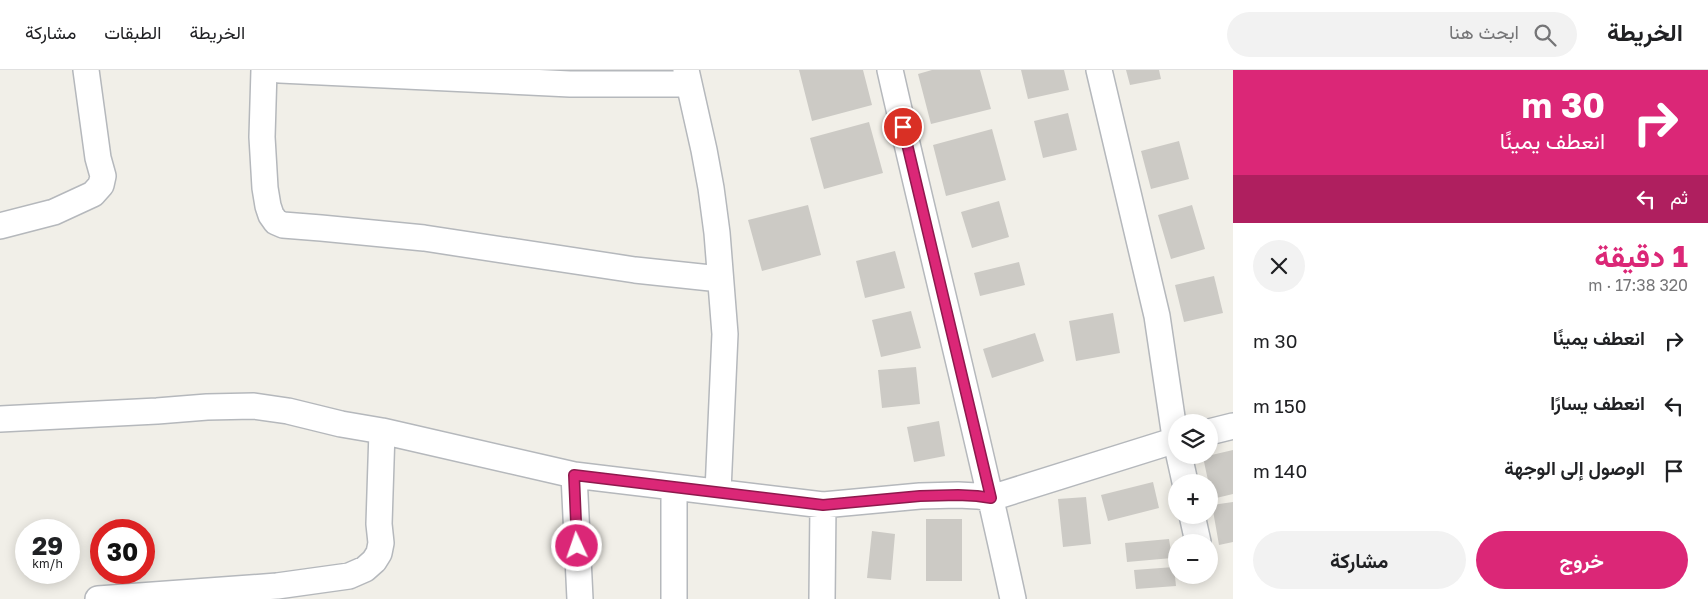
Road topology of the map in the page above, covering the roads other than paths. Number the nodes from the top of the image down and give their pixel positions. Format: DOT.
graph roads {
  1 [pos="86,70"];
  2 [pos="264,70"];
  3 [pos="280,70"];
  4 [pos="890,70"];
  5 [pos="1099,70"];
  6 [pos="687,77"];
  7 [pos="0,226"];
  8 [pos="720,280"];
  9 [pos="1172,414"];
  10 [pos="0,419"];
  11 [pos="1233,426"];
  12 [pos="1218,430"];
  13 [pos="382,431"];
  14 [pos="1168,448"];
  15 [pos="574,475"];
  16 [pos="674,487"];
  17 [pos="718,491"];
  18 [pos="991,498"];
  19 [pos="823,505"];
  20 [pos="173,596"];
  21 [pos="98,599"];
  22 [pos="580,599"];
  23 [pos="674,599"];
  24 [pos="822,599"];
  25 [pos="1013,599"];
  1 -- 7 [label="street"];
  2 -- 8 [label="street"];
  3 -- 6 [label="street"];
  4 -- 18 [label="street"];
  5 -- 9 [label="street"];
  6 -- 8 [label="street"];
  8 -- 17 [label="street"];
  10 -- 13 [label="street"];
  11 -- 12 [label="street"];
  13 -- 15 [label="street"];
  13 -- 20 [label="street"];
  14 -- 18 [label="street"];
  15 -- 16 [label="street"];
  15 -- 22 [label="street"];
  16 -- 17 [label="street"];
  16 -- 23 [label="street"];
  17 -- 19 [label="street"];
  18 -- 19 [label="street"];
  18 -- 25 [label="street"];
  19 -- 24 [label="street"];
  20 -- 21 [label="street"];
}
